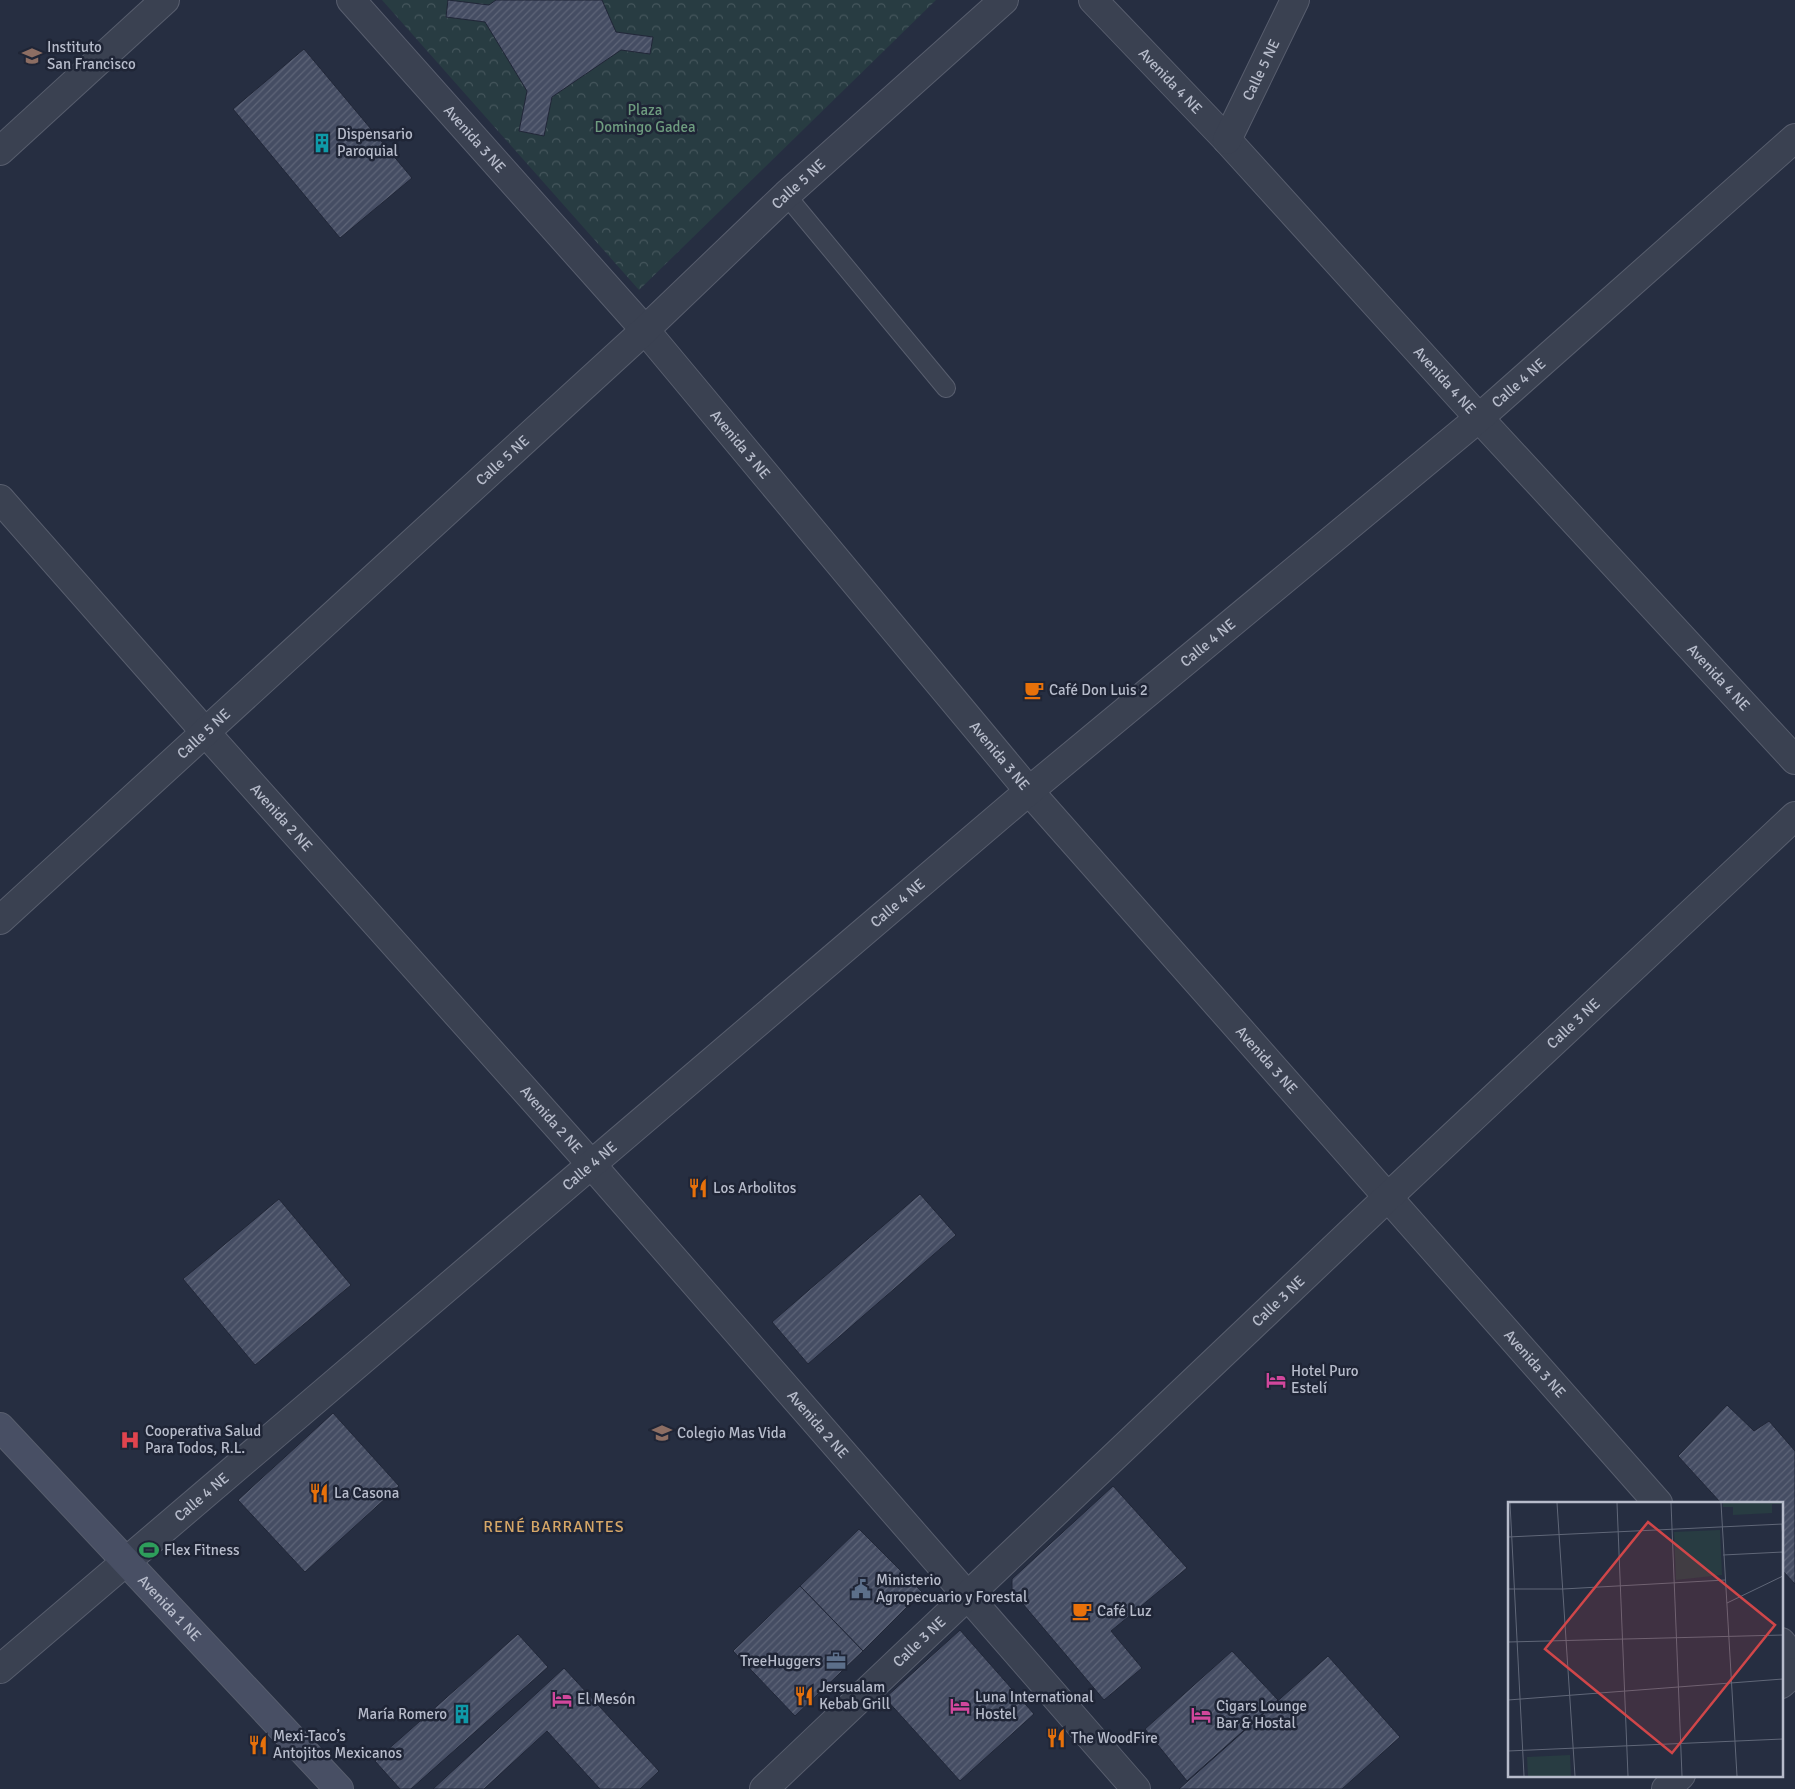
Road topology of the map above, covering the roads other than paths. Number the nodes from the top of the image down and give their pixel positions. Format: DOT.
graph roads {
  1 [pos="165,0"];
  2 [pos="352,0"];
  3 [pos="1004,0"];
  4 [pos="1093,0"];
  5 [pos="1295,0"];
  6 [pos="1795,138"];
  7 [pos="1228,140"];
  8 [pos="0,150"];
  9 [pos="786,195"];
  10 [pos="645,330"];
  11 [pos="946,388"];
  12 [pos="1479,418"];
  13 [pos="0,499"];
  14 [pos="206,733"];
  15 [pos="1795,760"];
  16 [pos="1029,791"];
  17 [pos="1795,816"];
  18 [pos="0,920"];
  19 [pos="591,1164"];
  20 [pos="1388,1197"];
  21 [pos="0,1427"];
  22 [pos="1657,1502"];
  23 [pos="126,1561"];
  24 [pos="967,1597"];
  25 [pos="1782,1643"];
  26 [pos="1795,1658"];
  27 [pos="0,1669"];
  28 [pos="1795,1672"];
  29 [pos="1782,1683"];
  30 [pos="1680,1776"];
  31 [pos="339,1789"];
  32 [pos="764,1789"];
  33 [pos="1136,1789"];
  34 [pos="1666,1789"];
  1 -- 8 [label="street"];
  2 -- 10 [label="street, Avenida 3 NE"];
  3 -- 9 [label="street, Calle 5 NE"];
  4 -- 7 [label="street, Avenida 4 NE"];
  5 -- 7 [label="street, Calle 5 NE"];
  6 -- 12 [label="street, Calle 4 NE"];
  7 -- 12 [label="street, Avenida 4 NE"];
  9 -- 10 [label="street, Calle 5 NE"];
  9 -- 11 [label="lane"];
  10 -- 14 [label="street, Calle 5 NE"];
  10 -- 16 [label="street, Avenida 3 NE"];
  12 -- 15 [label="street, Avenida 4 NE"];
  12 -- 16 [label="street, Calle 4 NE"];
  13 -- 14 [label="street, Avenida 2 NE"];
  14 -- 18 [label="street, Calle 5 NE"];
  14 -- 19 [label="street, Avenida 2 NE"];
  16 -- 19 [label="street, Calle 4 NE"];
  16 -- 20 [label="street, Avenida 3 NE"];
  17 -- 20 [label="street, Calle 3 NE"];
  19 -- 23 [label="street, Calle 4 NE"];
  19 -- 24 [label="street, Avenida 2 NE"];
  20 -- 22 [label="street, Avenida 3 NE"];
  20 -- 24 [label="street, Calle 3 NE"];
  21 -- 23 [label="street, Avenida 1 NE"];
  23 -- 27 [label="street, Calle 4 NE"];
  23 -- 31 [label="street, Avenida 1 NE"];
  24 -- 32 [label="street, Calle 3 NE"];
  24 -- 33 [label="street, Avenida 2 NE"];
  25 -- 26 [label="street"];
  28 -- 29 [label="street"];
  30 -- 34 [label="street"];
}
